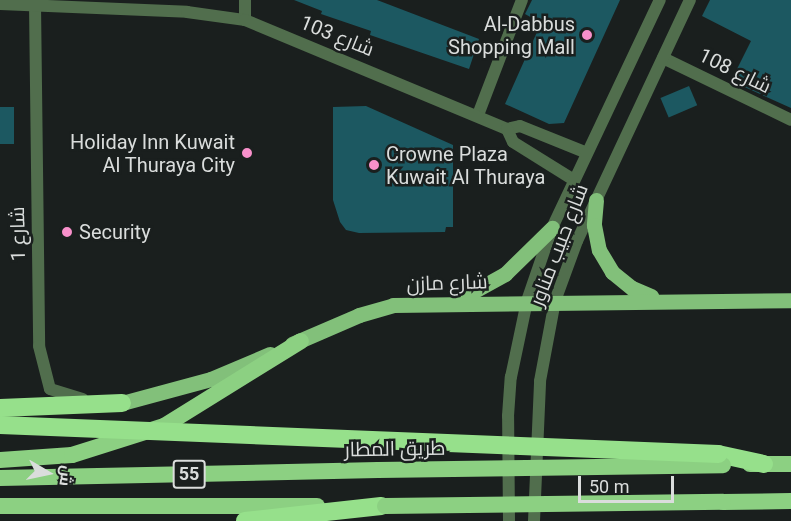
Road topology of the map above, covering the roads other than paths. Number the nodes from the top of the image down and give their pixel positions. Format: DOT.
graph roads {
  1 [pos="245,0"];
  2 [pos="522,0"];
  3 [pos="660,0"];
  4 [pos="690,0"];
  5 [pos="0,4"];
  6 [pos="35,4"];
  7 [pos="245,20"];
  8 [pos="663,58"];
  9 [pos="478,114"];
  10 [pos="791,120"];
  11 [pos="507,129"];
  12 [pos="587,153"];
  13 [pos="574,180"];
  14 [pos="596,200"];
  15 [pos="552,228"];
  16 [pos="681,299"];
  17 [pos="791,300"];
  18 [pos="528,301"];
  19 [pos="555,301"];
  20 [pos="447,304"];
  21 [pos="301,340"];
  22 [pos="122,403"];
  23 [pos="0,408"];
  24 [pos="0,425"];
  25 [pos="0,460"];
  26 [pos="721,460"];
  27 [pos="764,464"];
  28 [pos="791,464"];
  29 [pos="0,478"];
  30 [pos="791,501"];
  31 [pos="0,506"];
  32 [pos="383,506"];
  33 [pos="245,521"];
  34 [pos="509,521"];
  35 [pos="534,521"];
  1 -- 7 [label="street"];
  2 -- 9 [label="street"];
  3 -- 12 [label="street, شارع حبيب مناور"];
  4 -- 8 [label="street, شارع حبيب مناور"];
  5 -- 6 [label="street, شارع 103"];
  6 -- 7 [label="street, شارع 103"];
  6 -- 22 [label="street, شارع 1"];
  7 -- 9 [label="street, شارع 103"];
  8 -- 10 [label="street, شارع 108"];
  8 -- 14 [label="street, شارع حبيب مناور"];
  9 -- 11 [label="street, شارع 103"];
  11 -- 12 [label="street, شارع 103"];
  11 -- 13 [label="street, شارع 103"];
  12 -- 13 [label="street, شارع حبيب مناور"];
  13 -- 15 [label="street, شارع حبيب مناور"];
  14 -- 16 [label="main road"];
  14 -- 19 [label="street, شارع حبيب مناور"];
  15 -- 18 [label="street, شارع حبيب مناور"];
  15 -- 20 [label="main road"];
  16 -- 17 [label="main road, شارع مازن"];
  16 -- 19 [label="main road, شارع مازن"];
  18 -- 19 [label="main road, شارع مازن"];
  18 -- 20 [label="main road, شارع مازن"];
  18 -- 34 [label="street, شارع حبيب مناور"];
  19 -- 35 [label="street, شارع حبيب مناور"];
  20 -- 21 [label="main road, شارع مازن"];
  21 -- 22 [label="main road, شارع مازن"];
  21 -- 25 [label="highway"];
  22 -- 23 [label="highway"];
  24 -- 26 [label="highway, bridge"];
  26 -- 27 [label="highway"];
  26 -- 29 [label="highway, طريق المطار / 55, bridge"];
  27 -- 28 [label="highway"];
  30 -- 32 [label="highway, 55, bridge"];
  31 -- 32 [label="highway, 55"];
  32 -- 33 [label="highway"];
}
